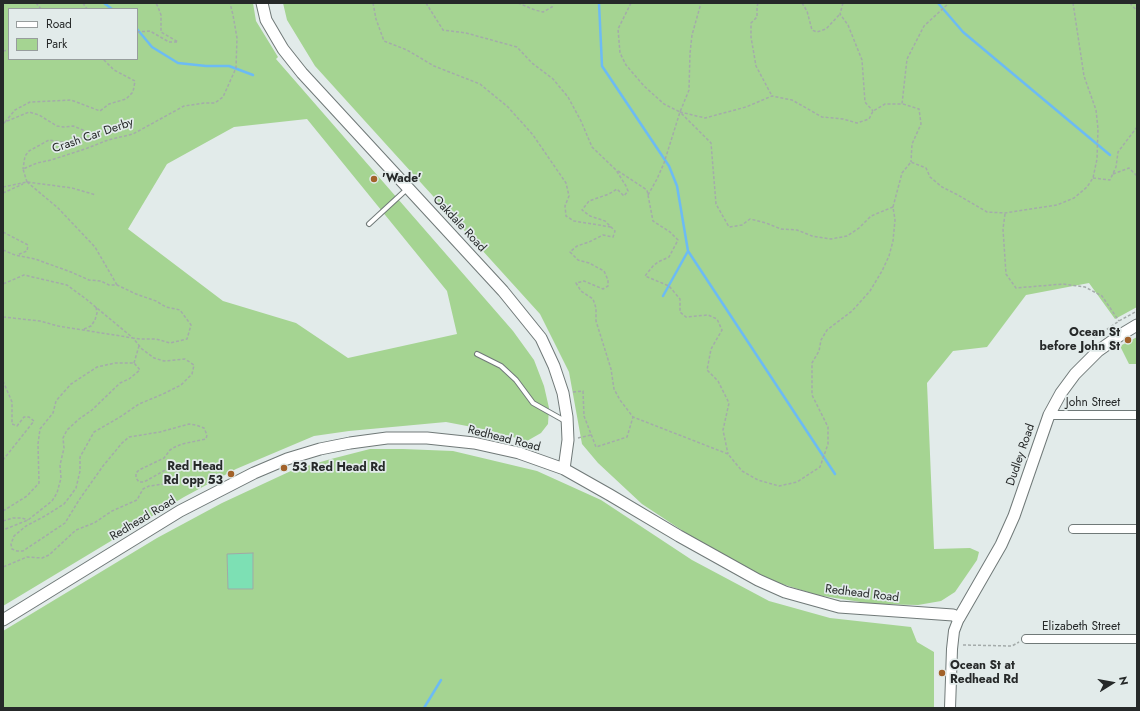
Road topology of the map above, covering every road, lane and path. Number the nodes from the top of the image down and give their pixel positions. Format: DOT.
graph roads {
  1 [pos="156,3"];
  2 [pos="230,3"];
  3 [pos="262,3"];
  4 [pos="373,3"];
  5 [pos="426,3"];
  6 [pos="518,3"];
  7 [pos="553,3"];
  8 [pos="631,3"];
  9 [pos="702,3"];
  10 [pos="758,3"];
  11 [pos="802,3"];
  12 [pos="843,3"];
  13 [pos="949,3"];
  14 [pos="1073,3"];
  15 [pos="1130,3"];
  16 [pos="1137,11"];
  17 [pos="840,14"];
  18 [pos="138,32"];
  19 [pos="104,60"];
  20 [pos="772,96"];
  21 [pos="902,104"];
  22 [pos="874,111"];
  23 [pos="680,112"];
  24 [pos="4,123"];
  25 [pos="1137,127"];
  26 [pos="911,162"];
  27 [pos="23,169"];
  28 [pos="616,170"];
  29 [pos="1113,174"];
  30 [pos="1137,176"];
  31 [pos="1093,178"];
  32 [pos="27,182"];
  33 [pos="3,187"];
  34 [pos="408,188"];
  35 [pos="3,193"];
  36 [pos="96,195"];
  37 [pos="648,195"];
  38 [pos="893,208"];
  39 [pos="1005,213"];
  40 [pos="369,224"];
  41 [pos="611,227"];
  42 [pos="3,232"];
  43 [pos="3,250"];
  44 [pos="15,255"];
  45 [pos="3,284"];
  46 [pos="117,285"];
  47 [pos="96,307"];
  48 [pos="1137,311"];
  49 [pos="3,317"];
  50 [pos="1119,321"];
  51 [pos="1137,326"];
  52 [pos="82,330"];
  53 [pos="132,338"];
  54 [pos="139,346"];
  55 [pos="1098,351"];
  56 [pos="478,354"];
  57 [pos="134,363"];
  58 [pos="3,381"];
  59 [pos="583,391"];
  60 [pos="1049,415"];
  61 [pos="1137,416"];
  62 [pos="633,417"];
  63 [pos="568,422"];
  64 [pos="591,435"];
  65 [pos="568,440"];
  66 [pos="728,454"];
  67 [pos="3,460"];
  68 [pos="564,469"];
  69 [pos="3,511"];
  70 [pos="28,520"];
  71 [pos="3,521"];
  72 [pos="1073,528"];
  73 [pos="1137,529"];
  74 [pos="3,530"];
  75 [pos="3,567"];
  76 [pos="959,618"];
  77 [pos="3,620"];
  78 [pos="1026,638"];
  79 [pos="1137,639"];
  80 [pos="963,645"];
  81 [pos="950,708"];
  1 -- 18 [label="path"];
  2 -- 27 [label="path, Crash Car Derby"];
  3 -- 34 [label="main road, Oakdale Road"];
  4 -- 41 [label="path"];
  5 -- 28 [label="path"];
  6 -- 7 [label="path"];
  8 -- 23 [label="path"];
  9 -- 23 [label="path"];
  10 -- 20 [label="path"];
  11 -- 17 [label="path"];
  12 -- 17 [label="path"];
  13 -- 21 [label="path"];
  14 -- 31 [label="path"];
  15 -- 16 [label="path"];
  17 -- 22 [label="path"];
  19 -- 24 [label="path"];
  20 -- 22 [label="path"];
  20 -- 23 [label="path"];
  21 -- 22 [label="path"];
  21 -- 26 [label="path"];
  23 -- 37 [label="path"];
  23 -- 38 [label="path"];
  24 -- 27 [label="path"];
  25 -- 29 [label="path"];
  26 -- 38 [label="path"];
  26 -- 39 [label="path"];
  27 -- 32 [label="path"];
  28 -- 37 [label="path"];
  28 -- 41 [label="path"];
  29 -- 30 [label="path"];
  29 -- 31 [label="path"];
  31 -- 39 [label="path"];
  32 -- 33 [label="path"];
  32 -- 35 [label="path"];
  32 -- 36 [label="path"];
  32 -- 46 [label="path"];
  34 -- 40 [label="lane"];
  34 -- 63 [label="main road, Oakdale Road"];
  37 -- 66 [label="path"];
  38 -- 66 [label="path"];
  39 -- 50 [label="path"];
  41 -- 62 [label="path"];
  42 -- 44 [label="path"];
  43 -- 44 [label="path"];
  44 -- 46 [label="path"];
  45 -- 47 [label="path"];
  46 -- 53 [label="path"];
  47 -- 52 [label="path"];
  47 -- 53 [label="path"];
  48 -- 50 [label="path"];
  49 -- 52 [label="path"];
  50 -- 55 [label="path"];
  51 -- 55 [label="main road, Dudley Road"];
  52 -- 53 [label="path"];
  53 -- 54 [label="path"];
  54 -- 57 [label="path"];
  54 -- 75 [label="path"];
  55 -- 60 [label="main road, Dudley Road"];
  56 -- 63 [label="lane"];
  57 -- 69 [label="path"];
  57 -- 70 [label="path"];
  58 -- 67 [label="path"];
  59 -- 64 [label="path"];
  60 -- 61 [label="street, John Street"];
  60 -- 76 [label="main road, Dudley Road"];
  62 -- 64 [label="path"];
  62 -- 66 [label="path"];
  63 -- 65 [label="main road, Oakdale Road"];
  64 -- 65 [label="path"];
  65 -- 68 [label="main road, Oakdale Road"];
  68 -- 76 [label="main road, Redhead Road"];
  68 -- 77 [label="main road, Redhead Road"];
  70 -- 71 [label="path"];
  70 -- 74 [label="path"];
  72 -- 73 [label="street"];
  76 -- 81 [label="street"];
  78 -- 79 [label="street, Elizabeth Street"];
  78 -- 80 [label="path"];
}
